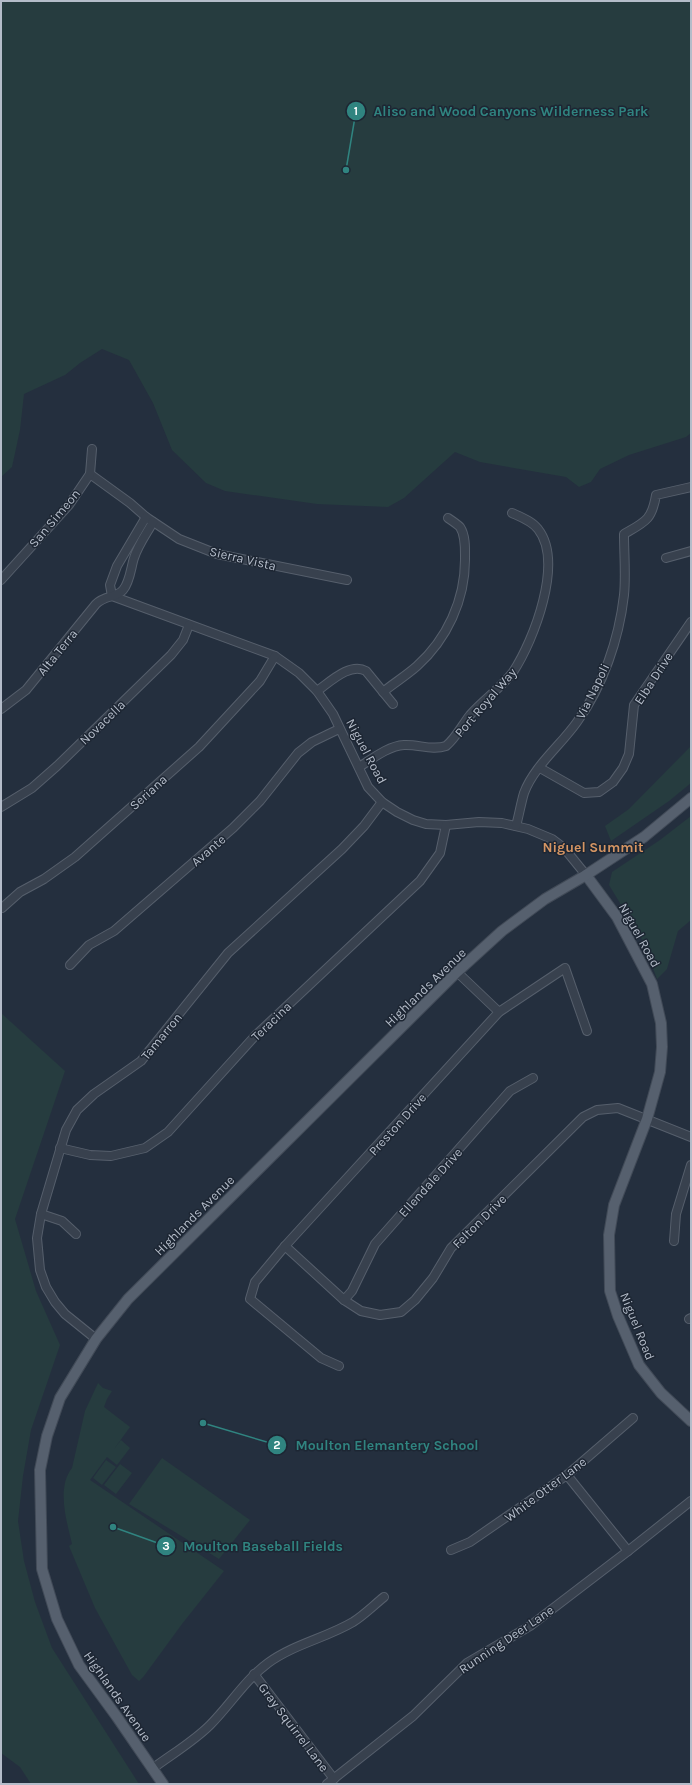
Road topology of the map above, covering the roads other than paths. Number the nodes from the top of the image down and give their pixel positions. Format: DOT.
graph roads {
  1 [pos="92,449"];
  2 [pos="90,474"];
  3 [pos="691,487"];
  4 [pos="512,513"];
  5 [pos="448,518"];
  6 [pos="150,520"];
  7 [pos="691,551"];
  8 [pos="666,558"];
  9 [pos="1,580"];
  10 [pos="346,580"];
  11 [pos="112,596"];
  12 [pos="691,622"];
  13 [pos="189,625"];
  14 [pos="274,656"];
  15 [pos="318,691"];
  16 [pos="383,692"];
  17 [pos="393,704"];
  18 [pos="1,709"];
  19 [pos="339,729"];
  20 [pos="358,767"];
  21 [pos="540,768"];
  22 [pos="691,798"];
  23 [pos="382,802"];
  24 [pos="1,807"];
  25 [pos="446,825"];
  26 [pos="516,826"];
  27 [pos="586,875"];
  28 [pos="2,908"];
  29 [pos="70,965"];
  30 [pos="457,972"];
  31 [pos="499,1012"];
  32 [pos="587,1031"];
  33 [pos="533,1078"];
  34 [pos="648,1119"];
  35 [pos="691,1137"];
  36 [pos="60,1148"];
  37 [pos="691,1165"];
  38 [pos="41,1214"];
  39 [pos="76,1234"];
  40 [pos="674,1241"];
  41 [pos="285,1246"];
  42 [pos="344,1300"];
  43 [pos="96,1339"];
  44 [pos="339,1366"];
  45 [pos="633,1418"];
  46 [pos="690,1419"];
  47 [pos="567,1475"];
  48 [pos="691,1501"];
  49 [pos="451,1550"];
  50 [pos="628,1552"];
  51 [pos="384,1598"];
  52 [pos="254,1674"];
  53 [pos="152,1769"];
  54 [pos="331,1781"];
  55 [pos="163,1784"];
  1 -- 2 [label="street, San Simeon"];
  2 -- 6 [label="street, Sierra Vista"];
  2 -- 9 [label="street, San Simeon"];
  3 -- 21 [label="street, Via Napoli"];
  4 -- 20 [label="street, Port Royal Way"];
  5 -- 16 [label="street"];
  6 -- 10 [label="street, Sierra Vista"];
  6 -- 11 [label="street, Alta Terra"];
  6 -- 11 [label="street"];
  7 -- 8 [label="street"];
  11 -- 13 [label="street, Niguel Road"];
  11 -- 18 [label="street, Alta Terra"];
  12 -- 21 [label="street, Elba Drive"];
  13 -- 14 [label="street, Niguel Road"];
  13 -- 24 [label="street, Novacella"];
  14 -- 15 [label="street, Niguel Road"];
  14 -- 28 [label="street, Seriana"];
  15 -- 16 [label="street"];
  15 -- 19 [label="street, Niguel Road"];
  16 -- 17 [label="street"];
  19 -- 20 [label="street, Niguel Road"];
  19 -- 29 [label="street, Avante"];
  20 -- 23 [label="street, Niguel Road"];
  21 -- 26 [label="street, Via Napoli"];
  22 -- 27 [label="main road, Highlands Avenue"];
  23 -- 25 [label="street, Niguel Road"];
  23 -- 36 [label="street, Tamarron"];
  25 -- 26 [label="street, Niguel Road"];
  25 -- 36 [label="street, Teracina"];
  26 -- 27 [label="street, Niguel Road"];
  27 -- 30 [label="main road, Highlands Avenue"];
  27 -- 34 [label="main road, Niguel Road"];
  30 -- 31 [label="street"];
  30 -- 43 [label="main road, Highlands Avenue"];
  31 -- 32 [label="street, Preston Drive"];
  31 -- 41 [label="street, Preston Drive"];
  33 -- 42 [label="street, Ellendale Drive"];
  34 -- 35 [label="street, Felton Drive"];
  34 -- 42 [label="street, Felton Drive"];
  34 -- 46 [label="main road, Niguel Road"];
  36 -- 38 [label="street, Tamarron"];
  37 -- 40 [label="street"];
  38 -- 39 [label="street"];
  38 -- 43 [label="street, Tamarron"];
  41 -- 42 [label="street, Felton Drive"];
  41 -- 44 [label="street, Preston Drive"];
  43 -- 53 [label="main road, Highlands Avenue"];
  45 -- 47 [label="street, White Otter Lane"];
  47 -- 49 [label="street, White Otter Lane"];
  47 -- 50 [label="street"];
  48 -- 50 [label="street, Running Deer Lane"];
  50 -- 54 [label="street, Running Deer Lane"];
  51 -- 52 [label="street"];
  52 -- 53 [label="street"];
  52 -- 54 [label="street, Gray Squirrel Lane"];
  53 -- 55 [label="main road, Highlands Avenue"];
}
